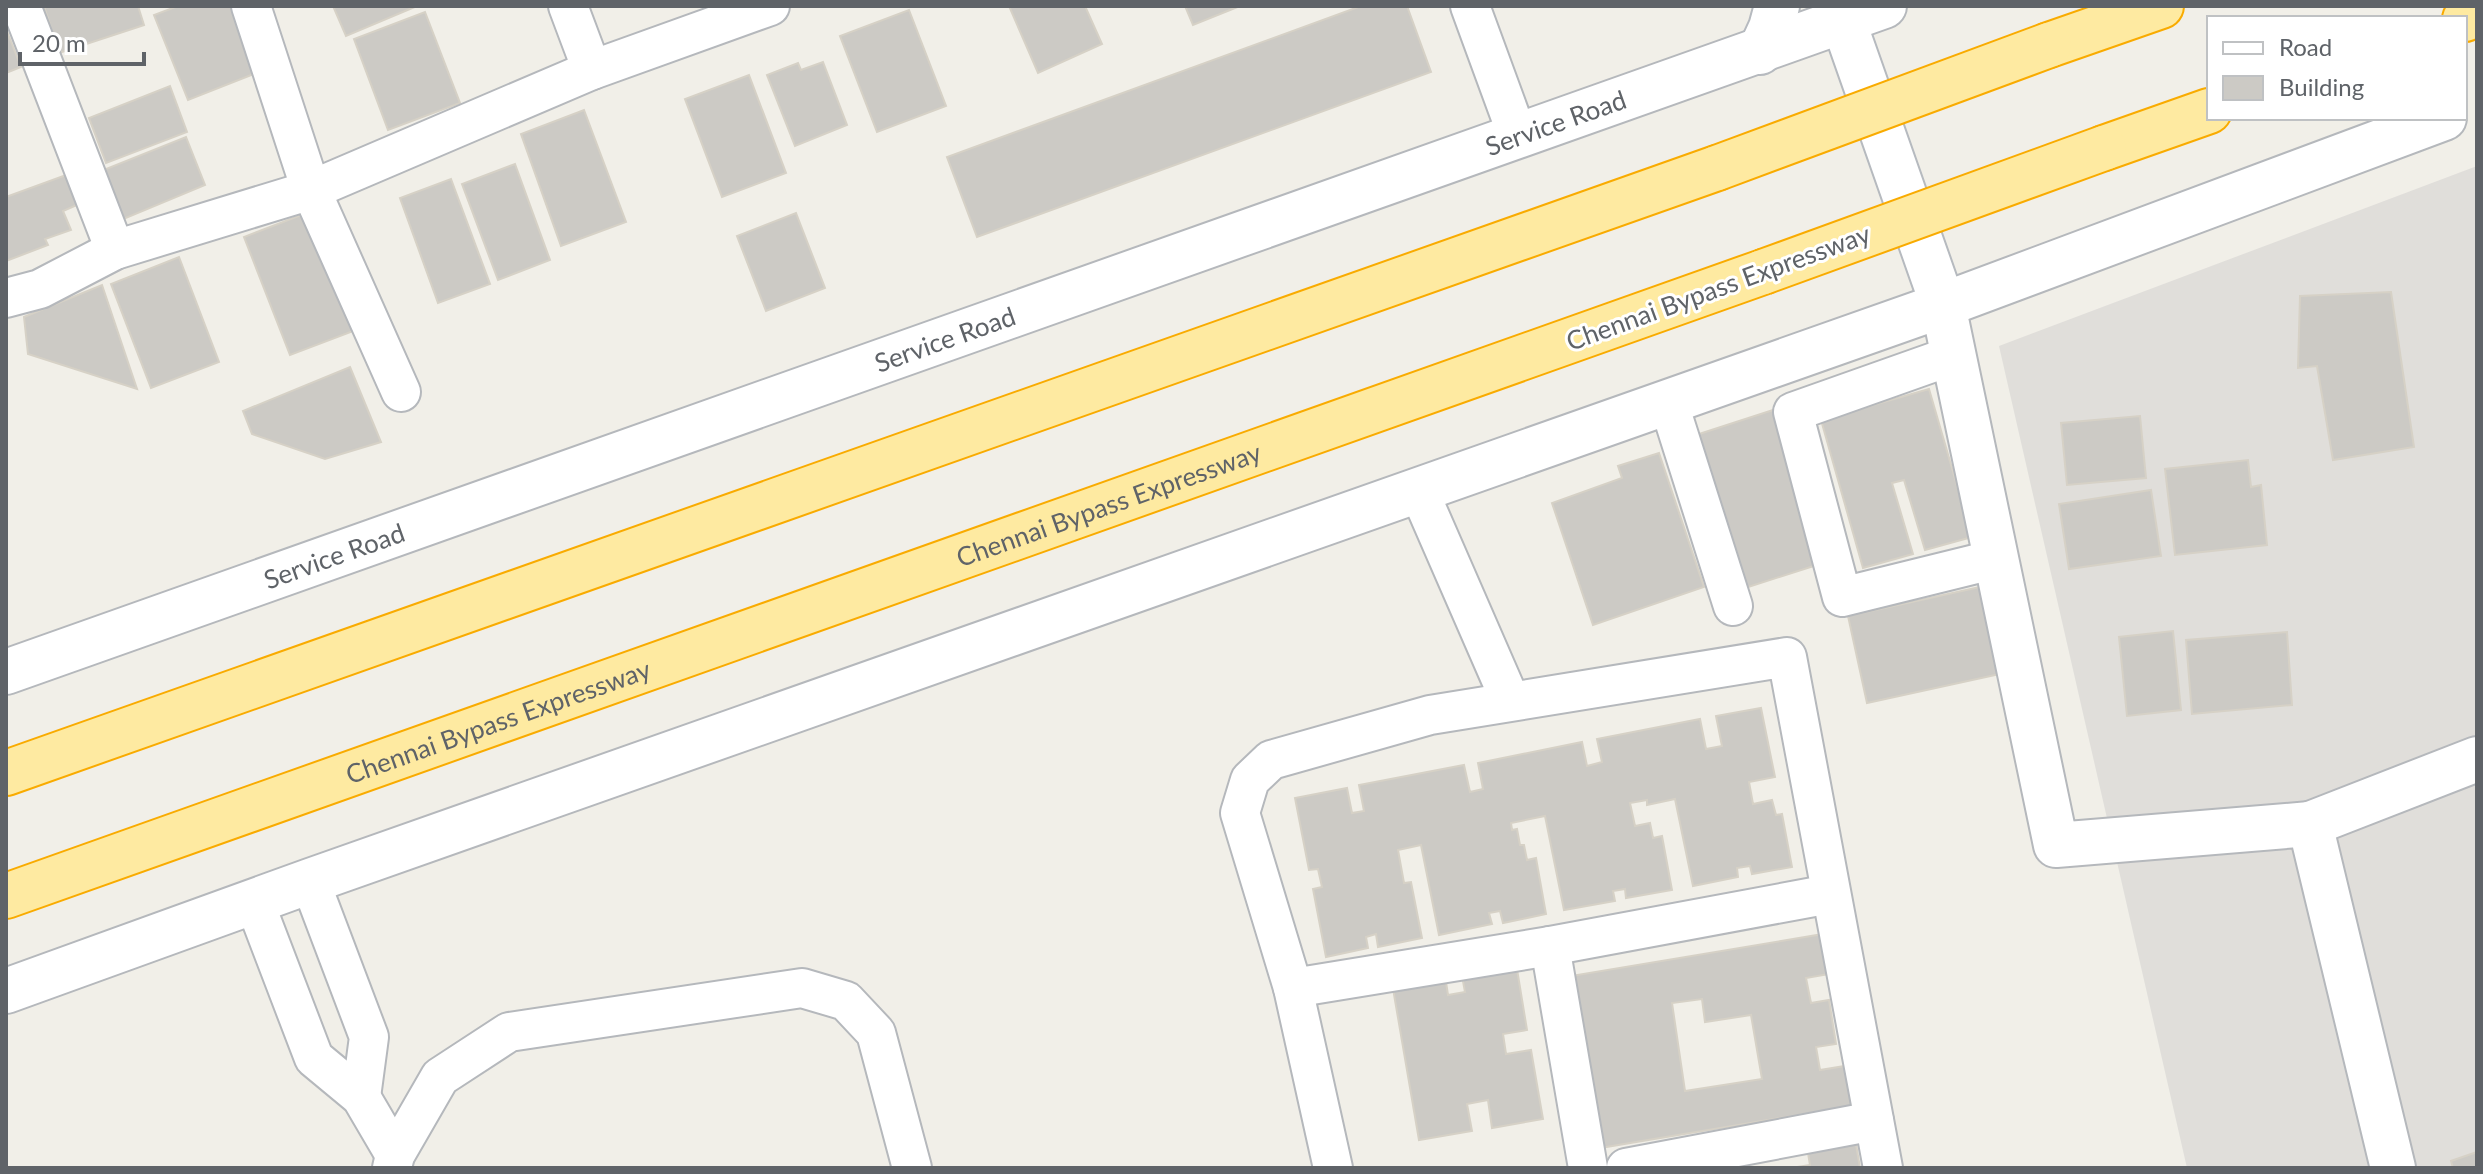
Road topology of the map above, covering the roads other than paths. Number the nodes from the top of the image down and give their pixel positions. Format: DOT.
graph roads {
  1 [pos="21,6"];
  2 [pos="251,6"];
  3 [pos="568,6"];
  4 [pos="770,6"];
  5 [pos="1470,6"];
  6 [pos="1777,6"];
  7 [pos="1884,6"];
  8 [pos="2161,6"];
  9 [pos="1841,14"];
  10 [pos="1760,52"];
  11 [pos="592,70"];
  12 [pos="2207,112"];
  13 [pos="2439,120"];
  14 [pos="1518,137"];
  15 [pos="311,190"];
  16 [pos="115,250"];
  17 [pos="6,298"];
  18 [pos="1943,305"];
  19 [pos="1954,355"];
  20 [pos="401,392"];
  21 [pos="1668,401"];
  22 [pos="1418,489"];
  23 [pos="1996,559"];
  24 [pos="1733,606"];
  25 [pos="6,672"];
  26 [pos="1510,700"];
  27 [pos="2477,759"];
  28 [pos="6,773"];
  29 [pos="2310,824"];
  30 [pos="310,881"];
  31 [pos="1830,894"];
  32 [pos="6,896"];
  33 [pos="254,901"];
  34 [pos="1550,946"];
  35 [pos="1293,988"];
  36 [pos="6,991"];
  37 [pos="361,1097"];
  38 [pos="1874,1121"];
  39 [pos="393,1161"];
  40 [pos="912,1168"];
  41 [pos="1333,1168"];
  42 [pos="1588,1168"];
  43 [pos="1626,1168"];
  44 [pos="1883,1168"];
  45 [pos="2393,1168"];
  1 -- 16 [label="street"];
  2 -- 15 [label="street"];
  3 -- 11 [label="street"];
  4 -- 11 [label="street"];
  5 -- 14 [label="street"];
  6 -- 10 [label="street"];
  7 -- 9 [label="street, Service Road"];
  8 -- 28 [label="highway, bridge"];
  9 -- 10 [label="street, Service Road"];
  9 -- 18 [label="street"];
  10 -- 14 [label="street, Service Road"];
  11 -- 15 [label="street"];
  12 -- 32 [label="highway, Chennai Bypass Expressway, bridge"];
  13 -- 18 [label="street"];
  14 -- 25 [label="street, Service Road"];
  15 -- 16 [label="street"];
  15 -- 20 [label="street"];
  16 -- 17 [label="street"];
  18 -- 19 [label="street"];
  18 -- 21 [label="street"];
  19 -- 23 [label="street"];
  19 -- 23 [label="street"];
  21 -- 22 [label="street"];
  21 -- 24 [label="street"];
  22 -- 26 [label="street"];
  22 -- 30 [label="street"];
  23 -- 29 [label="street"];
  26 -- 31 [label="street"];
  26 -- 35 [label="street"];
  27 -- 29 [label="street"];
  29 -- 45 [label="street"];
  30 -- 33 [label="street"];
  30 -- 37 [label="street"];
  31 -- 34 [label="street"];
  31 -- 38 [label="street"];
  33 -- 36 [label="street"];
  33 -- 37 [label="street"];
  34 -- 35 [label="street"];
  34 -- 42 [label="street"];
  35 -- 41 [label="street"];
  37 -- 39 [label="street"];
  38 -- 43 [label="street"];
  38 -- 44 [label="street"];
  39 -- 40 [label="street"];
}
